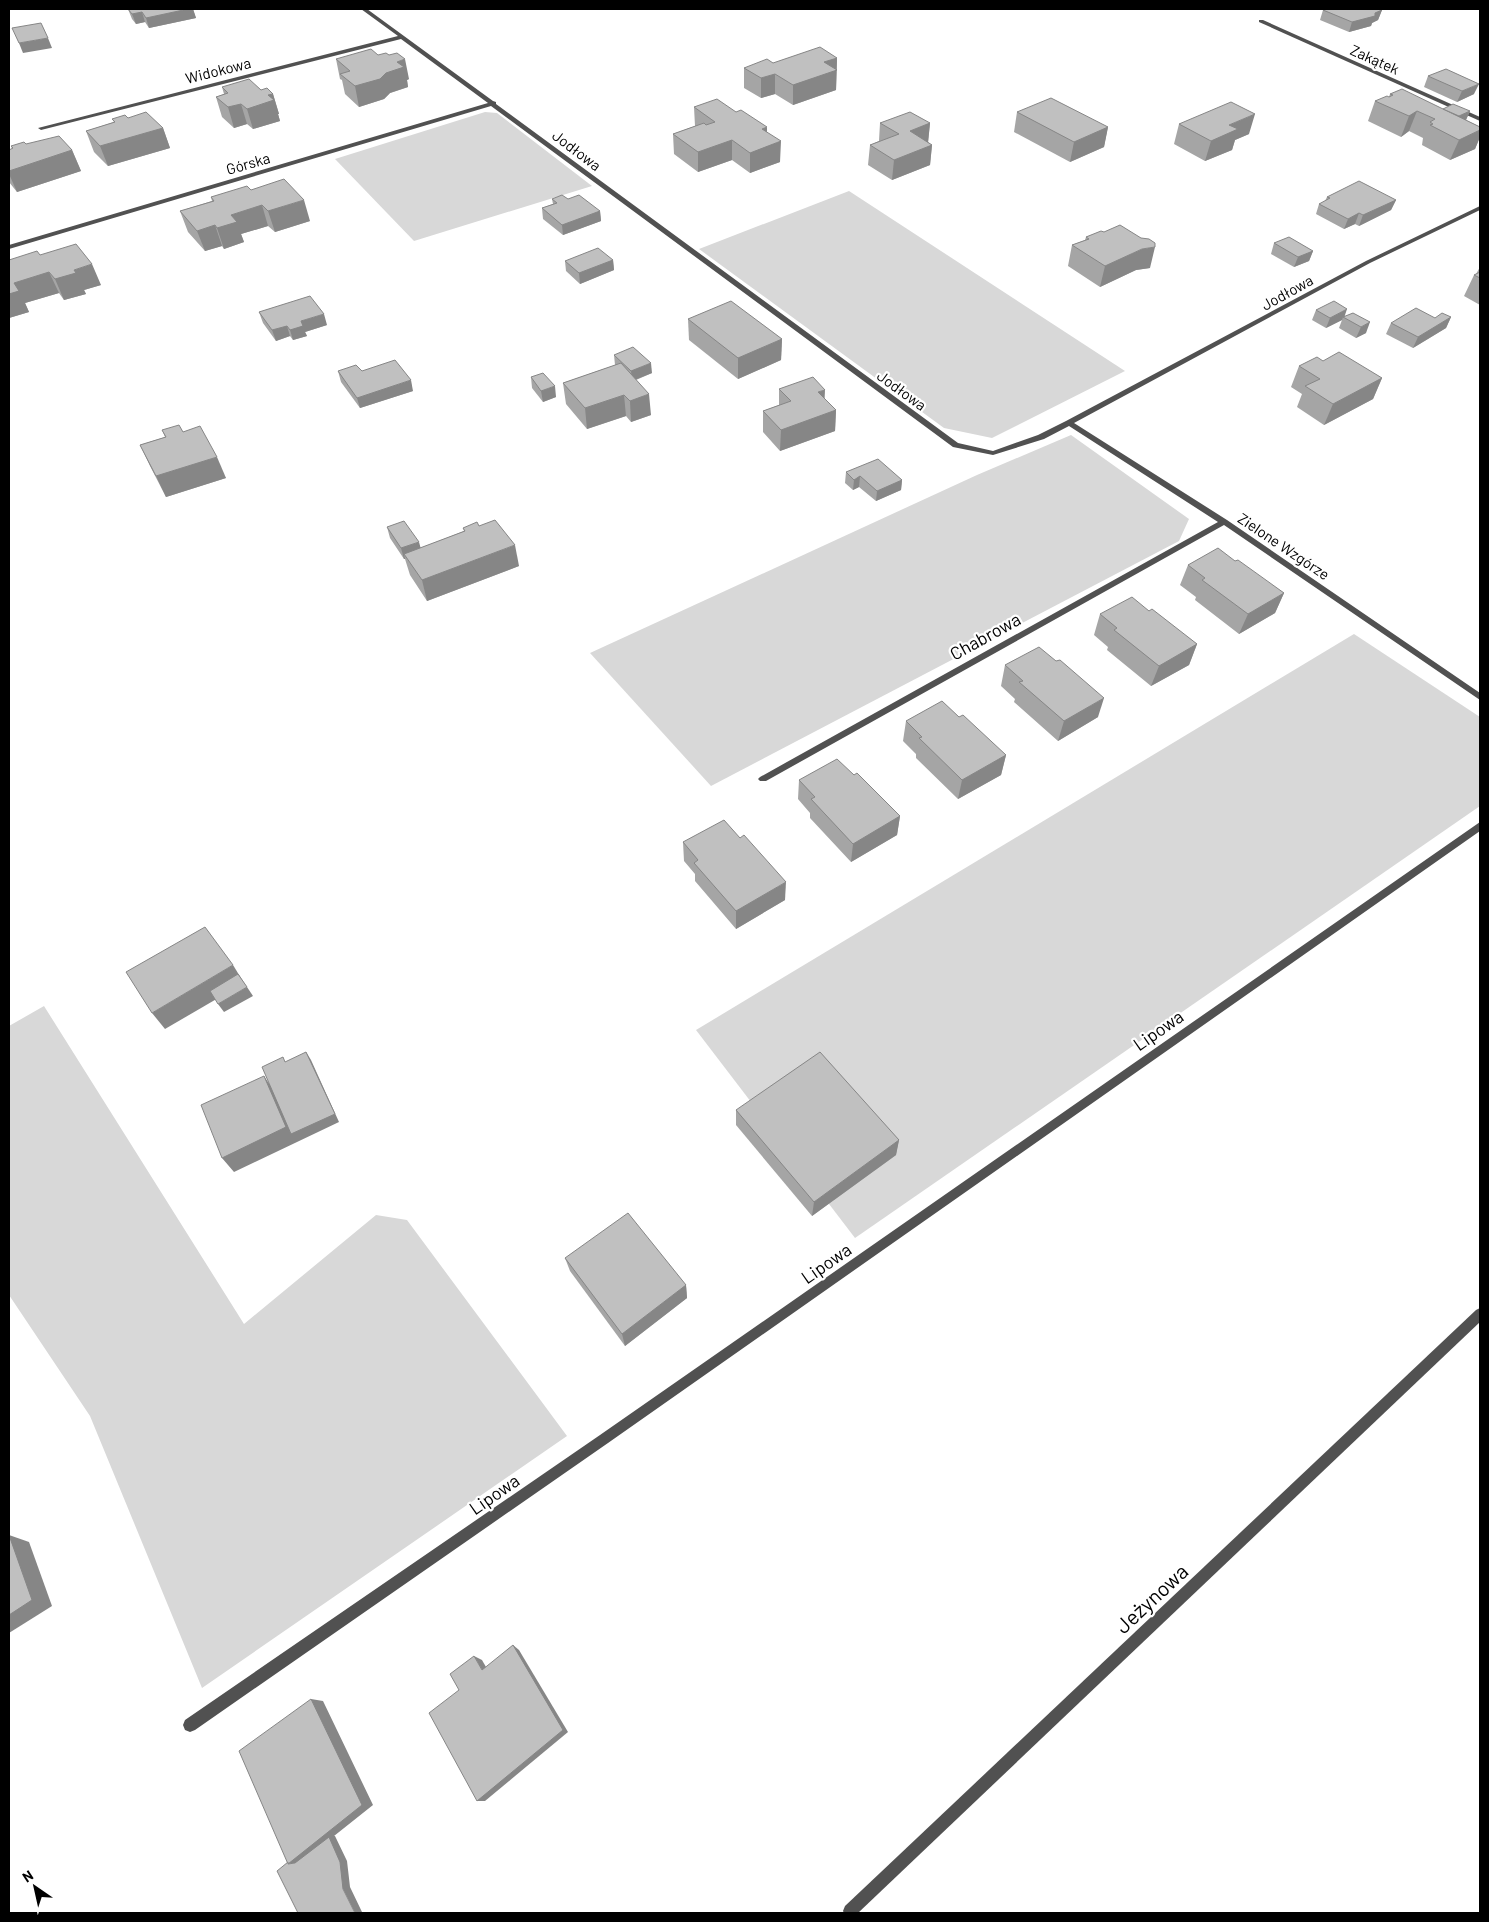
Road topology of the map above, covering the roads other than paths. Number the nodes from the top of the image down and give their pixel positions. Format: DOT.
graph roads {
  1 [pos="364,9"];
  2 [pos="1261,21"];
  3 [pos="401,37"];
  4 [pos="494,103"];
  5 [pos="1480,119"];
  6 [pos="41,128"];
  7 [pos="1480,208"];
  8 [pos="9,247"];
  9 [pos="1069,423"];
  10 [pos="1224,522"];
  11 [pos="1480,697"];
  12 [pos="763,779"];
  13 [pos="1480,826"];
  14 [pos="1480,1314"];
  15 [pos="190,1725"];
  16 [pos="850,1911"];
  1 -- 3 [label="street, Jodłowa"];
  2 -- 5 [label="street, Zakątek"];
  3 -- 4 [label="street, Jodłowa"];
  3 -- 6 [label="street, Widokowa"];
  4 -- 8 [label="street, Górska"];
  4 -- 9 [label="street, Jodłowa"];
  7 -- 9 [label="street, Jodłowa"];
  9 -- 10 [label="street, Zielone Wzgórze"];
  10 -- 11 [label="street, Zielone Wzgórze"];
  10 -- 12 [label="street, Chabrowa"];
  13 -- 15 [label="street, Lipowa"];
  14 -- 16 [label="street, Jeżynowa"];
}
